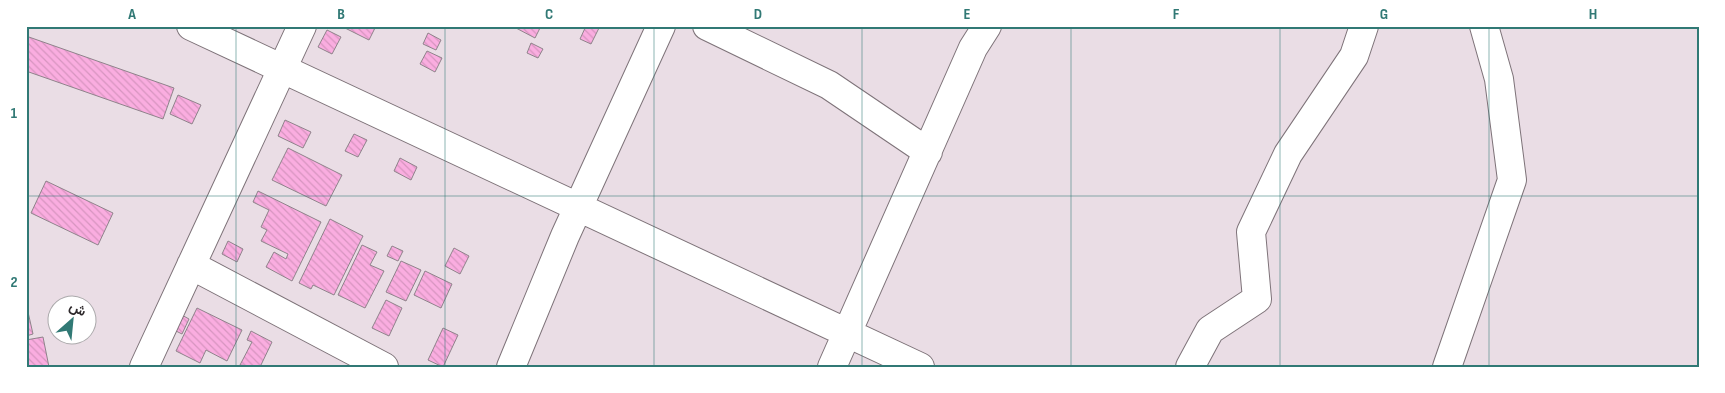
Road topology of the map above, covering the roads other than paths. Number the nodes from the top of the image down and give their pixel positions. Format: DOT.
graph roads {
  1 [pos="191,26"];
  2 [pos="302,26"];
  3 [pos="661,26"];
  4 [pos="707,26"];
  5 [pos="987,26"];
  6 [pos="1364,26"];
  7 [pos="1484,26"];
  8 [pos="282,69"];
  9 [pos="928,152"];
  10 [pos="578,208"];
  11 [pos="191,265"];
  12 [pos="848,332"];
  13 [pos="144,367"];
  14 [pos="384,367"];
  15 [pos="511,367"];
  16 [pos="832,367"];
  17 [pos="920,367"];
  18 [pos="1190,367"];
  19 [pos="1447,367"];
  1 -- 8 [label="street"];
  2 -- 8 [label="street"];
  3 -- 10 [label="street"];
  4 -- 9 [label="street"];
  5 -- 9 [label="street"];
  6 -- 18 [label="street"];
  7 -- 19 [label="street"];
  8 -- 10 [label="street"];
  8 -- 11 [label="street"];
  9 -- 12 [label="street"];
  10 -- 12 [label="street"];
  10 -- 15 [label="street"];
  11 -- 13 [label="street"];
  11 -- 14 [label="street"];
  12 -- 16 [label="street"];
  12 -- 17 [label="street"];
}
